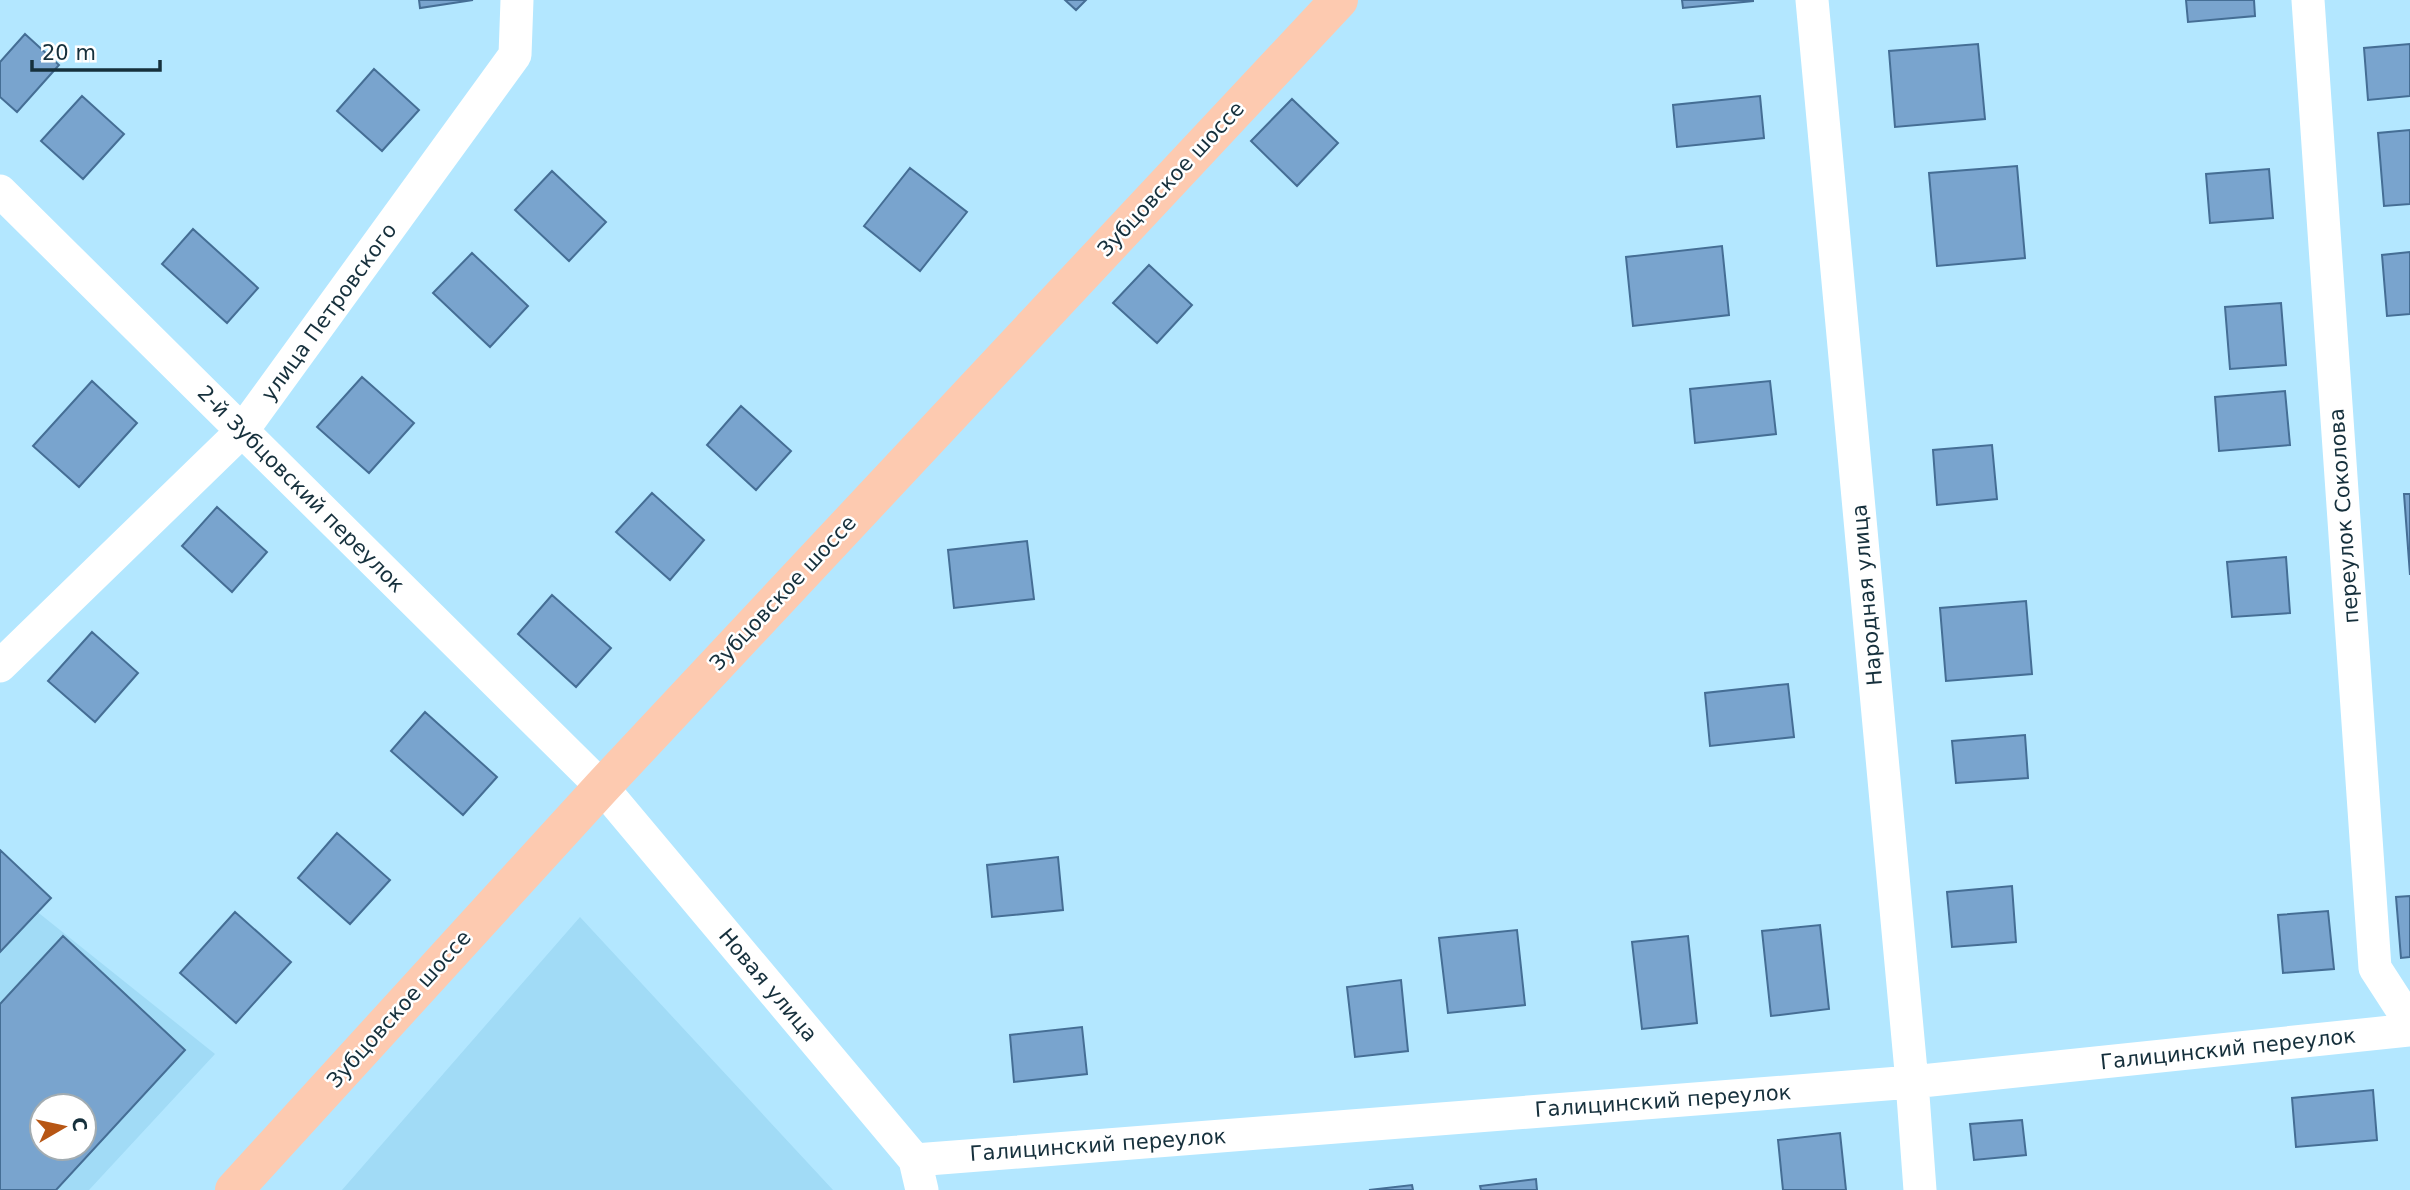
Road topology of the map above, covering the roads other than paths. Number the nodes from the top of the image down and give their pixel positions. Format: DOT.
graph roads {
  1 [pos="517,0"];
  2 [pos="1339,0"];
  3 [pos="1812,0"];
  4 [pos="2308,0"];
  5 [pos="0,191"];
  6 [pos="242,431"];
  7 [pos="0,666"];
  8 [pos="601,787"];
  9 [pos="2410,1022"];
  10 [pos="2410,1030"];
  11 [pos="1912,1082"];
  12 [pos="918,1175"];
  13 [pos="233,1190"];
  14 [pos="1920,1190"];
  1 -- 6 [label="street, улица Петровского"];
  2 -- 8 [label="main road, Зубцовское шоссе"];
  3 -- 11 [label="street, Народная улица"];
  4 -- 9 [label="street, переулок Соколова"];
  5 -- 6 [label="street, 2-й Зубцовский переулок"];
  6 -- 7 [label="street, улица Петровского"];
  6 -- 8 [label="street, 2-й Зубцовский переулок"];
  8 -- 12 [label="street, Новая улица"];
  8 -- 13 [label="main road, Зубцовское шоссе"];
  10 -- 11 [label="street, Галицинский переулок"];
  11 -- 12 [label="street, Галицинский переулок"];
  11 -- 14 [label="street, Народная улица"];
}
